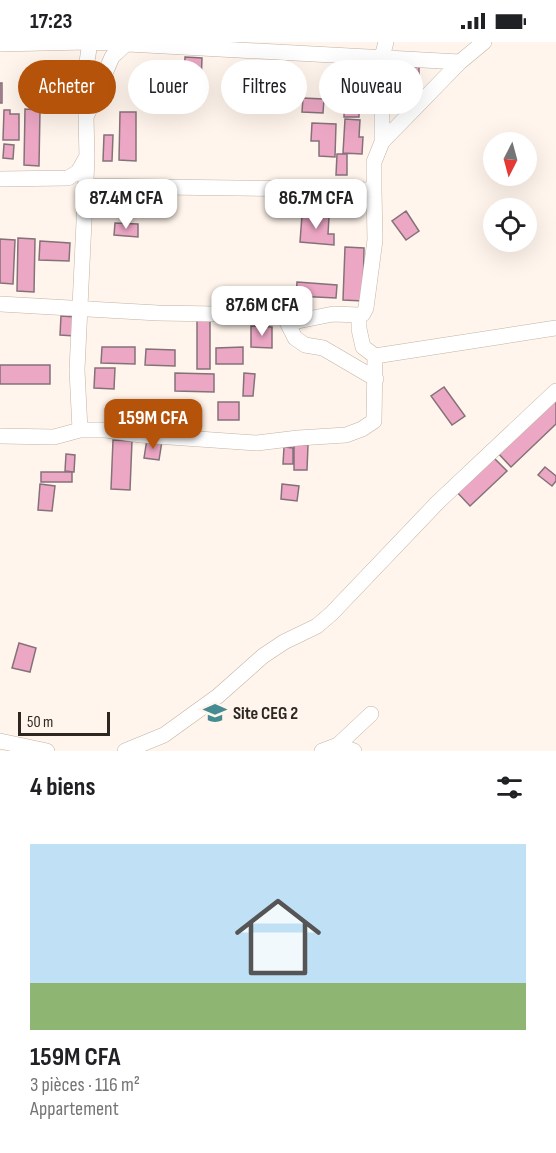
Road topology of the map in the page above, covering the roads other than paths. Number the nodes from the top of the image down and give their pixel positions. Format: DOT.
graph roads {
  1 [pos="89,42"];
  2 [pos="484,42"];
  3 [pos="127,43"];
  4 [pos="0,44"];
  5 [pos="384,50"];
  6 [pos="460,62"];
  7 [pos="86,118"];
  8 [pos="382,142"];
  9 [pos="87,158"];
  10 [pos="0,178"];
  11 [pos="85,186"];
  12 [pos="374,190"];
  13 [pos="0,304"];
  14 [pos="80,308"];
  15 [pos="359,315"];
  16 [pos="288,323"];
  17 [pos="556,327"];
  18 [pos="375,356"];
  19 [pos="375,379"];
  20 [pos="556,391"];
  21 [pos="80,430"];
  22 [pos="0,436"];
  23 [pos="371,714"];
  24 [pos="0,741"];
  25 [pos="338,744"];
  26 [pos="132,750"];
  27 [pos="47,751"];
  28 [pos="322,751"];
  29 [pos="354,751"];
  1 -- 3 [label="street"];
  1 -- 4 [label="street"];
  1 -- 7 [label="street"];
  2 -- 6 [label="street"];
  3 -- 5 [label="street"];
  3 -- 7 [label="street"];
  5 -- 6 [label="street"];
  5 -- 8 [label="street"];
  6 -- 8 [label="street"];
  7 -- 9 [label="street"];
  8 -- 12 [label="street"];
  9 -- 10 [label="street"];
  9 -- 11 [label="street"];
  11 -- 12 [label="street"];
  11 -- 14 [label="street"];
  12 -- 15 [label="street"];
  13 -- 14 [label="street"];
  14 -- 16 [label="street"];
  14 -- 21 [label="street"];
  15 -- 16 [label="street"];
  15 -- 18 [label="street"];
  16 -- 19 [label="street"];
  17 -- 18 [label="street"];
  18 -- 19 [label="street"];
  19 -- 21 [label="street"];
  20 -- 26 [label="street"];
  21 -- 22 [label="street"];
  23 -- 25 [label="street"];
  24 -- 27 [label="street"];
  25 -- 28 [label="street"];
  25 -- 29 [label="street"];
}
